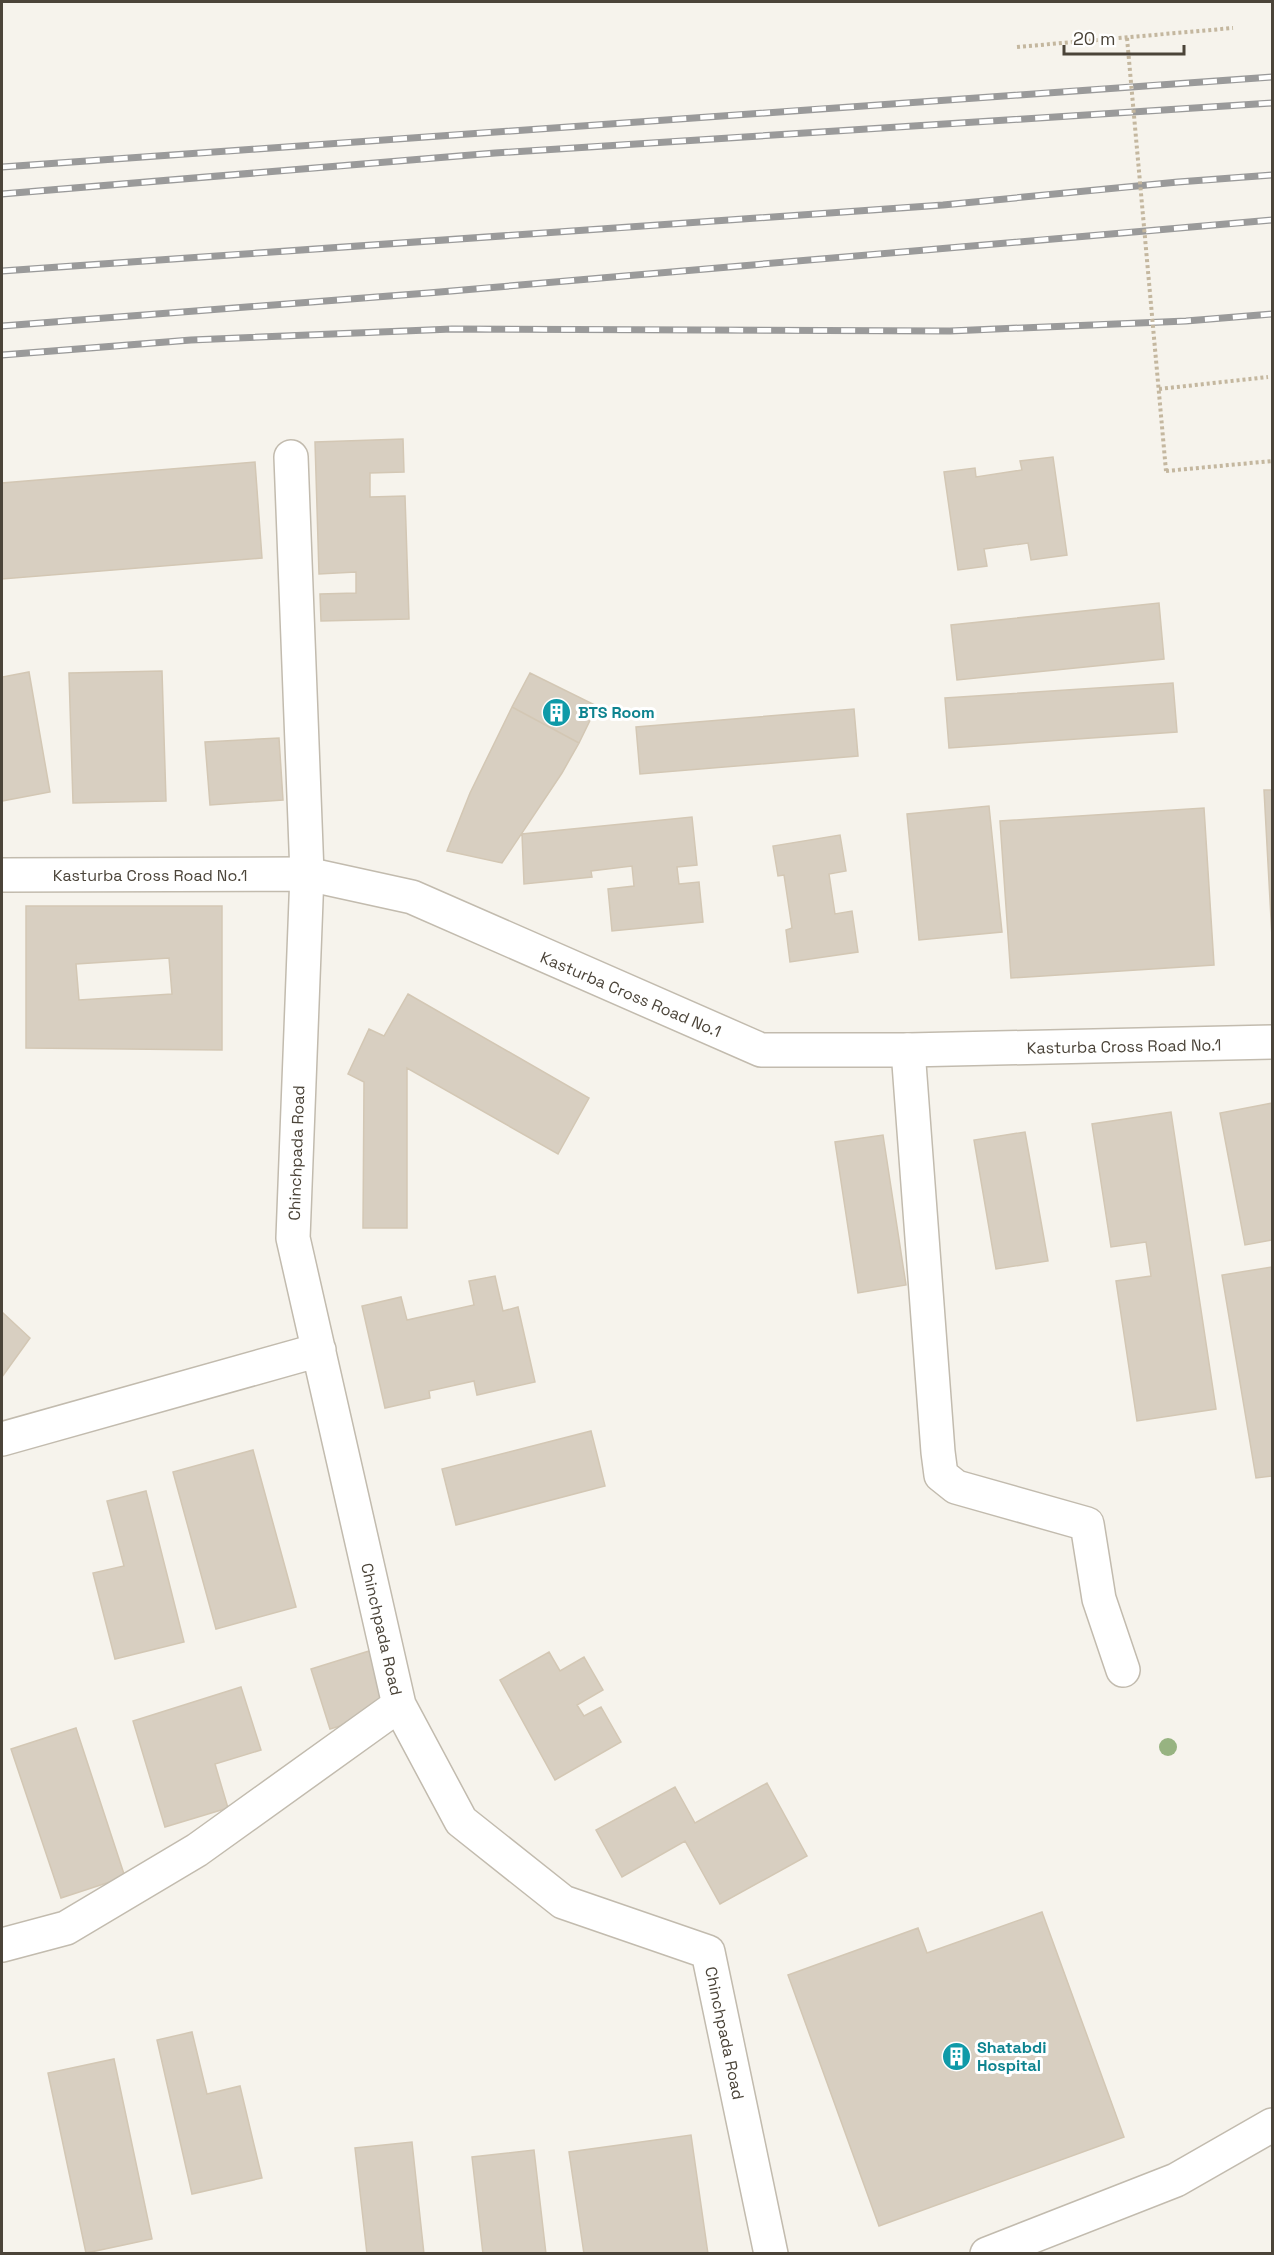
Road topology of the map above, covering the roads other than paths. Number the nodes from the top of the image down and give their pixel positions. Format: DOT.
graph roads {
  1 [pos="291,457"];
  2 [pos="307,874"];
  3 [pos="2,875"];
  4 [pos="1272,1042"];
  5 [pos="908,1050"];
  6 [pos="319,1350"];
  7 [pos="2,1440"];
  8 [pos="1123,1670"];
  9 [pos="399,1705"];
  10 [pos="2,1945"];
  11 [pos="1272,2125"];
  12 [pos="771,2253"];
  13 [pos="987,2253"];
  1 -- 2 [label="street, Chinchpada Road"];
  2 -- 3 [label="street, Kasturba Cross Road No.1"];
  2 -- 5 [label="street, Kasturba Cross Road No.1"];
  2 -- 6 [label="street, Chinchpada Road"];
  4 -- 5 [label="street, Kasturba Cross Road No.1"];
  5 -- 8 [label="street"];
  6 -- 7 [label="street"];
  6 -- 9 [label="street, Chinchpada Road"];
  9 -- 10 [label="street"];
  9 -- 12 [label="street, Chinchpada Road"];
  11 -- 13 [label="street"];
}
